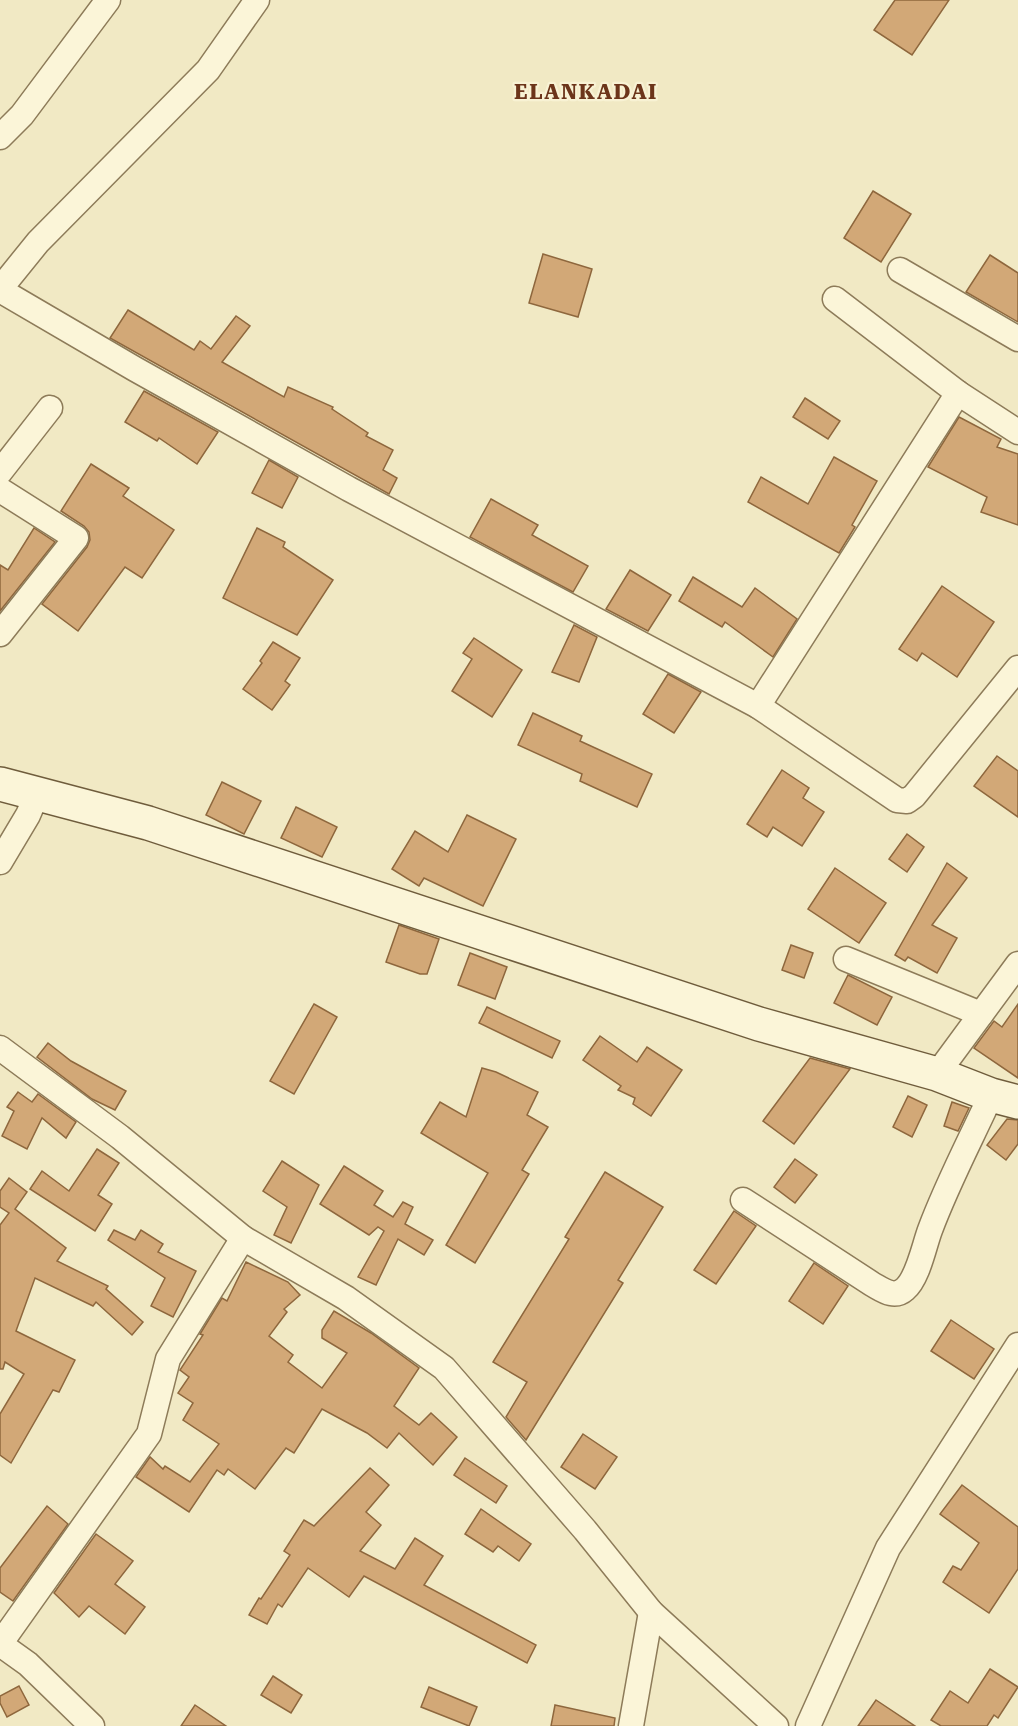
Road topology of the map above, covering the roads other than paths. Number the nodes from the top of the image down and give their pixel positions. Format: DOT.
graph roads {
  1 [pos="108,0"];
  2 [pos="257,0"];
  3 [pos="0,137"];
  4 [pos="900,270"];
  5 [pos="0,289"];
  6 [pos="836,299"];
  7 [pos="1018,339"];
  8 [pos="958,393"];
  9 [pos="50,408"];
  10 [pos="1018,432"];
  11 [pos="0,472"];
  12 [pos="0,490"];
  13 [pos="0,634"];
  14 [pos="1018,668"];
  15 [pos="758,706"];
  16 [pos="0,784"];
  17 [pos="37,794"];
  18 [pos="0,862"];
  19 [pos="846,959"];
  20 [pos="1018,964"];
  21 [pos="981,1014"];
  22 [pos="0,1048"];
  23 [pos="937,1074"];
  24 [pos="1005,1098"];
  25 [pos="743,1200"];
  26 [pos="243,1238"];
  27 [pos="1018,1345"];
  28 [pos="651,1612"];
  29 [pos="92,1726"];
  30 [pos="631,1726"];
  31 [pos="776,1726"];
  32 [pos="808,1726"];
  1 -- 3 [label="street"];
  2 -- 5 [label="street"];
  4 -- 7 [label="street"];
  5 -- 15 [label="street"];
  6 -- 8 [label="street"];
  8 -- 10 [label="street"];
  8 -- 15 [label="street"];
  9 -- 11 [label="street"];
  12 -- 13 [label="street"];
  14 -- 15 [label="street"];
  16 -- 17 [label="street"];
  17 -- 18 [label="street"];
  17 -- 23 [label="street"];
  19 -- 21 [label="street"];
  20 -- 21 [label="street"];
  21 -- 23 [label="street"];
  22 -- 26 [label="street"];
  23 -- 24 [label="street"];
  24 -- 25 [label="street"];
  26 -- 28 [label="street"];
  26 -- 29 [label="street"];
  27 -- 32 [label="street"];
  28 -- 30 [label="street"];
  28 -- 31 [label="street"];
}
